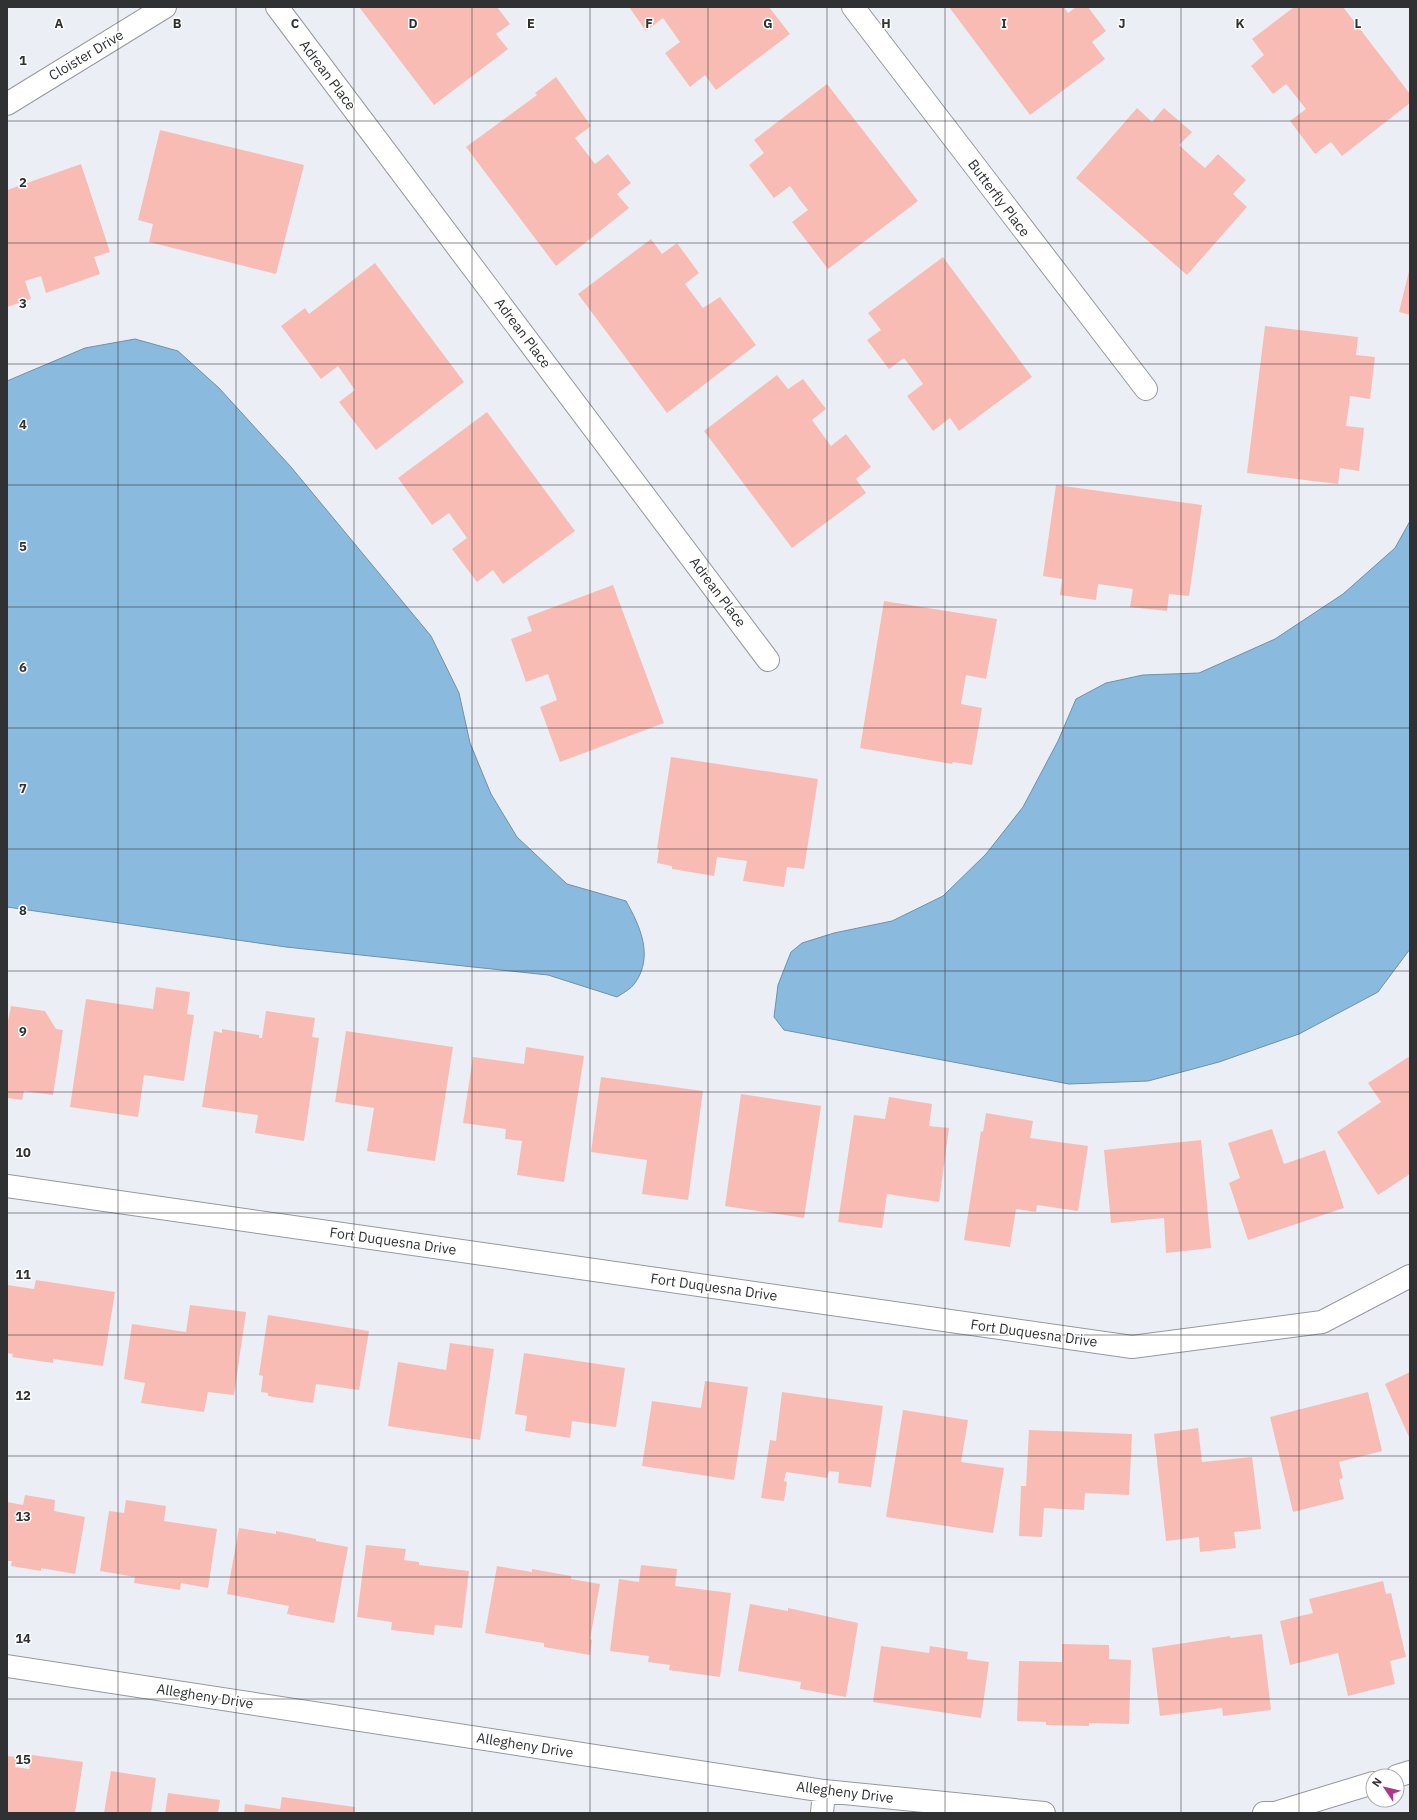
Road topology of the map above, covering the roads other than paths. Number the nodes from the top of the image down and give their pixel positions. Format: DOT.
graph roads {
  1 [pos="165,7"];
  2 [pos="277,7"];
  3 [pos="853,7"];
  4 [pos="7,104"];
  5 [pos="1146,389"];
  6 [pos="768,660"];
  7 [pos="7,1186"];
  8 [pos="1410,1276"];
  9 [pos="7,1666"];
  10 [pos="1365,1785"];
  11 [pos="824,1791"];
  12 [pos="822,1813"];
  13 [pos="1044,1813"];
  14 [pos="1264,1813"];
  1 -- 4 [label="street, Cloister Drive"];
  2 -- 6 [label="street, Adrean Place"];
  3 -- 5 [label="street, Butterfly Place"];
  7 -- 8 [label="street, Fort Duquesna Drive"];
  9 -- 11 [label="street, Allegheny Drive"];
  10 -- 14 [label="street"];
  11 -- 12 [label="street"];
  11 -- 13 [label="street, Allegheny Drive"];
}
